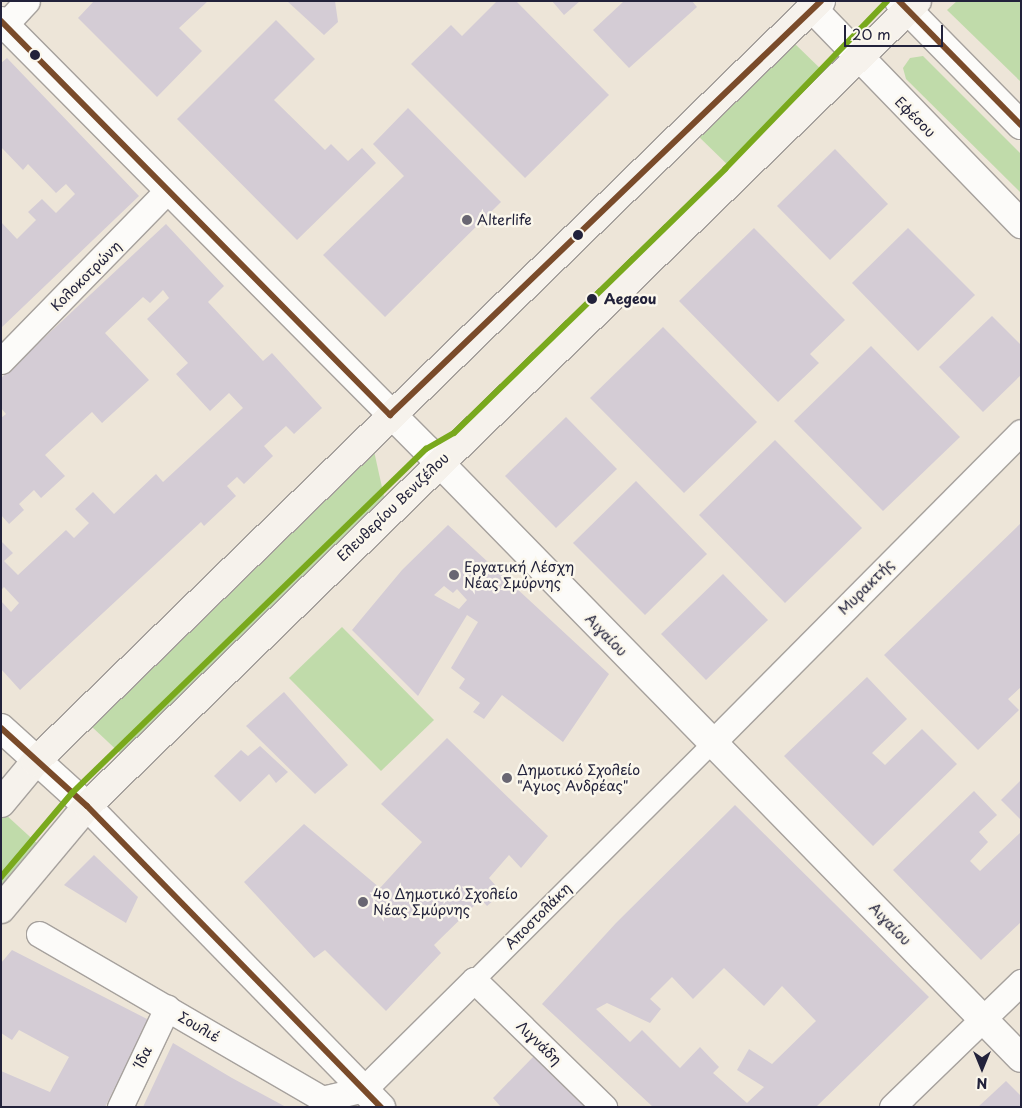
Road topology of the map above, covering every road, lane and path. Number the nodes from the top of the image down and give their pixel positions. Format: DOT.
graph roads {
  1 [pos="27,1"];
  2 [pos="814,3"];
  3 [pos="908,4"];
  4 [pos="3,25"];
  5 [pos="858,59"];
  6 [pos="1021,124"];
  7 [pos="168,190"];
  8 [pos="1021,224"];
  9 [pos="1,361"];
  10 [pos="390,415"];
  11 [pos="1021,432"];
  12 [pos="438,463"];
  13 [pos="1,728"];
  14 [pos="712,743"];
  15 [pos="35,762"];
  16 [pos="1,803"];
  17 [pos="87,806"];
  18 [pos="1,909"];
  19 [pos="39,934"];
  20 [pos="474,980"];
  21 [pos="1021,982"];
  22 [pos="167,1008"];
  23 [pos="983,1020"];
  24 [pos="1021,1058"];
  25 [pos="373,1098"];
  26 [pos="120,1107"];
  27 [pos="604,1107"];
  28 [pos="892,1107"];
  1 -- 4 [label="street"];
  2 -- 5 [label="street, Εφέσου"];
  2 -- 10 [label="main road"];
  3 -- 5 [label="main road, Ελευθερίου Βενιζέλου"];
  3 -- 6 [label="street"];
  4 -- 7 [label="street, Αιγαίου"];
  5 -- 8 [label="street, Εφέσου"];
  5 -- 12 [label="main road, Ελευθερίου Βενιζέλου"];
  7 -- 9 [label="street, Κολοκοτρώνη"];
  7 -- 10 [label="street, Αιγαίου"];
  10 -- 12 [label="street, Αιγαίου"];
  10 -- 15 [label="main road"];
  11 -- 14 [label="street, Μυρακτής"];
  12 -- 14 [label="street, Αιγαίου"];
  12 -- 17 [label="main road, Ελευθερίου Βενιζέλου"];
  13 -- 15 [label="street"];
  14 -- 20 [label="street, Αποστολάκη"];
  14 -- 23 [label="street, Αιγαίου"];
  15 -- 16 [label="main road"];
  15 -- 17 [label="street"];
  17 -- 18 [label="main road, Ελευθερίου Βενιζέλου"];
  17 -- 25 [label="street"];
  19 -- 22 [label="street, Σουλιέ"];
  20 -- 25 [label="street, Αποστολάκη"];
  20 -- 27 [label="street, Λιγνάδη"];
  21 -- 23 [label="street"];
  22 -- 25 [label="street, Σουλιέ"];
  22 -- 26 [label="street, Ίδα"];
  23 -- 24 [label="street, Αιγαίου"];
  23 -- 28 [label="street"];
}
